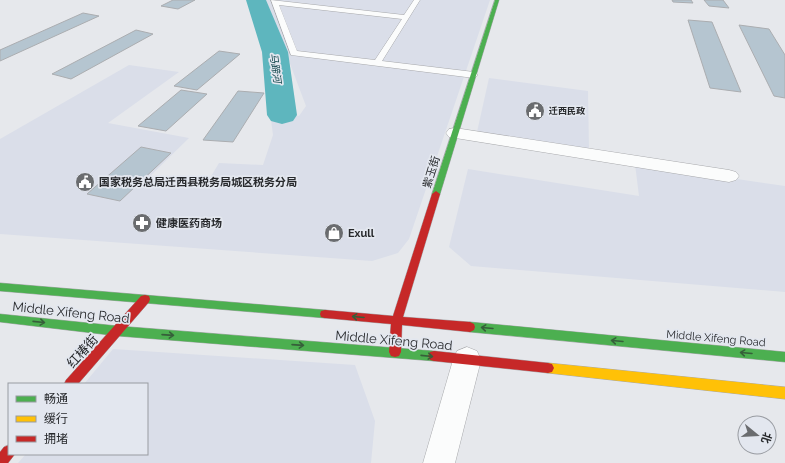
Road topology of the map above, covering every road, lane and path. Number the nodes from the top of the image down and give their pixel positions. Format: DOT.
graph roads {
  1 [pos="417,0"];
  2 [pos="497,0"];
  3 [pos="274,1"];
  4 [pos="406,17"];
  5 [pos="377,63"];
  6 [pos="474,74"];
  7 [pos="455,134"];
  8 [pos="730,176"];
  9 [pos="0,287"];
  10 [pos="145,299"];
  11 [pos="0,318"];
  12 [pos="397,320"];
  13 [pos="118,331"];
  14 [pos="395,352"];
  15 [pos="785,357"];
  16 [pos="467,360"];
  17 [pos="71,383"];
  18 [pos="785,394"];
  19 [pos="8,453"];
  20 [pos="0,462"];
  21 [pos="439,463"];
  1 -- 4 [label="lane"];
  2 -- 6 [label="main road, 紫玉街"];
  3 -- 4 [label="lane"];
  3 -- 5 [label="lane"];
  4 -- 5 [label="lane"];
  5 -- 6 [label="lane"];
  6 -- 7 [label="main road, 紫玉街"];
  7 -- 8 [label="street"];
  7 -- 12 [label="main road, 紫玉街"];
  9 -- 10 [label="main road, Middle Xifeng Road"];
  12 -- 10 [label="main road, Middle Xifeng Road, one-way"];
  10 -- 13 [label="main road, 红椿街"];
  11 -- 13 [label="main road, Middle Xifeng Road, one-way"];
  12 -- 14 [label="main road, 紫玉街"];
  15 -- 12 [label="main road, Middle Xifeng Road, one-way"];
  13 -- 14 [label="main road, Middle Xifeng Road, one-way"];
  13 -- 17 [label="main road, 红椿街"];
  14 -- 16 [label="main road, Middle Xifeng Road, one-way"];
  16 -- 18 [label="main road, Middle Xifeng Road"];
  16 -- 21 [label="street"];
  19 -- 20 [label="main road"];
}
